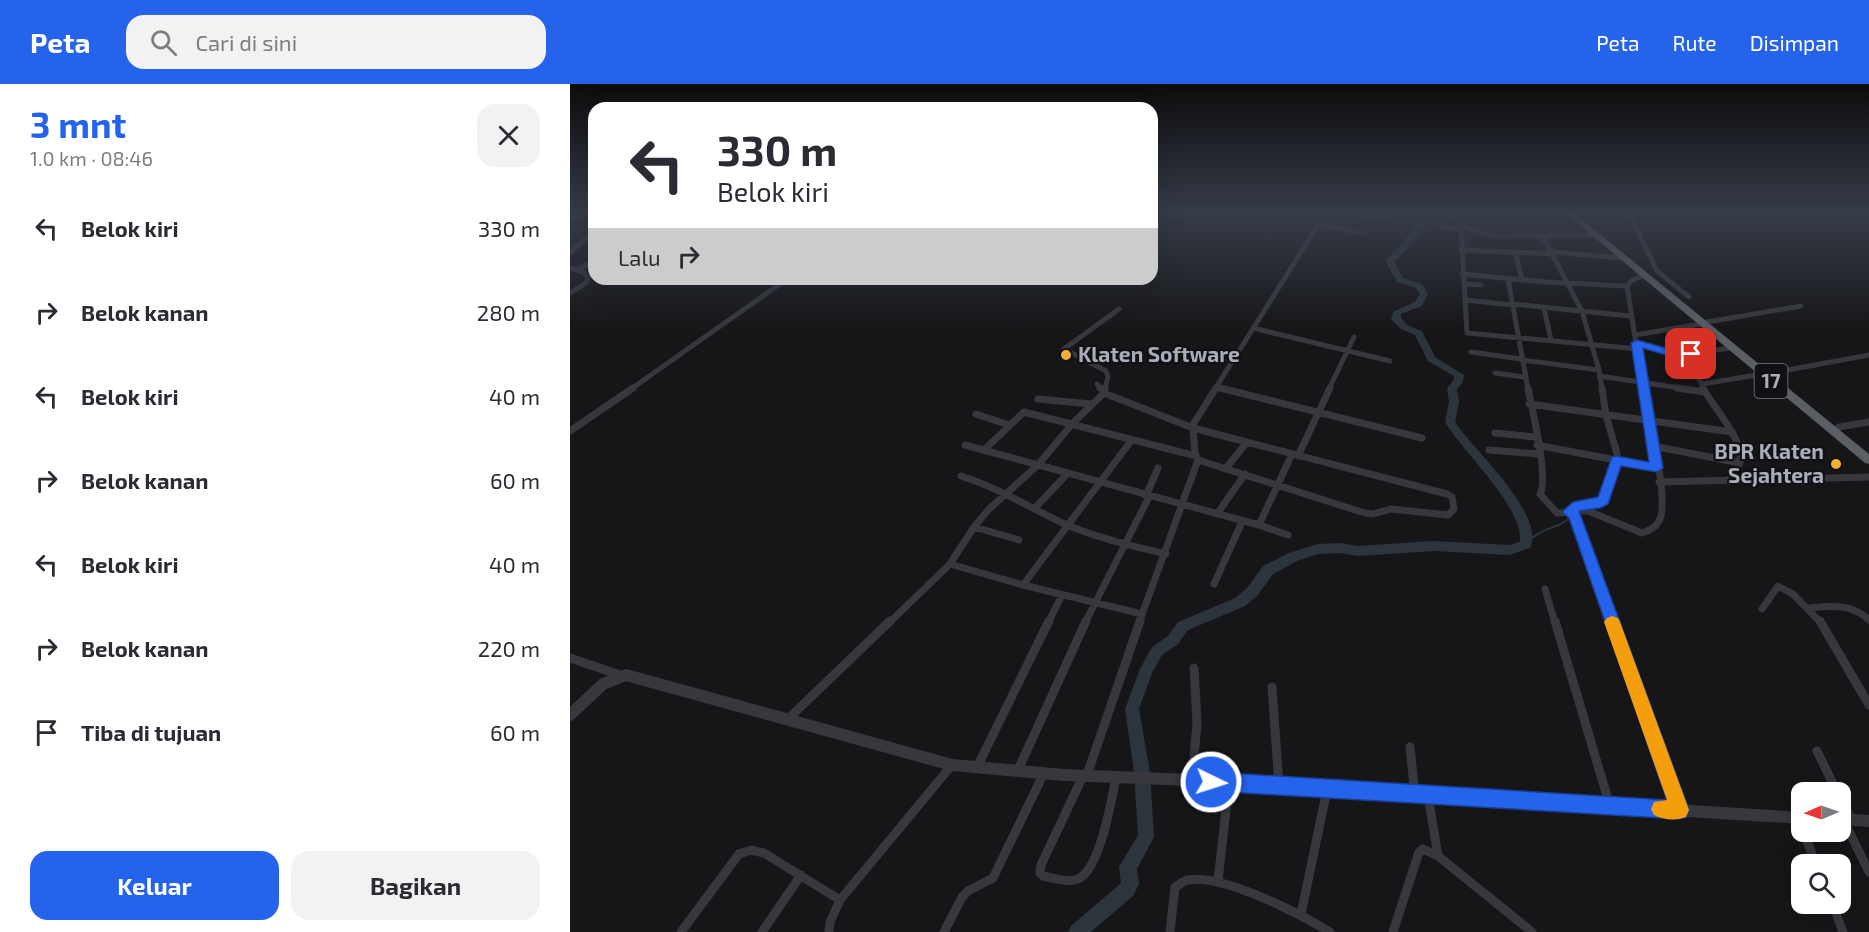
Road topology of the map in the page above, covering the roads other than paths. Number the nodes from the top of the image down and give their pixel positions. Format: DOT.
graph roads {
  1 [pos="1301,253"];
  2 [pos="1461,253"];
  3 [pos="1508,253"];
  4 [pos="1516,253"];
  5 [pos="1553,253"];
  6 [pos="1616,253"];
  7 [pos="1624,253"];
  8 [pos="1648,253"];
  9 [pos="1622,258"];
  10 [pos="588,264"];
  11 [pos="570,268"];
  12 [pos="577,270"];
  13 [pos="1462,274"];
  14 [pos="1643,276"];
  15 [pos="1508,279"];
  16 [pos="1522,280"];
  17 [pos="588,281"];
  18 [pos="1465,284"];
  19 [pos="1570,284"];
  20 [pos="780,285"];
  21 [pos="1481,285"];
  22 [pos="1627,286"];
  23 [pos="570,293"];
  24 [pos="1681,299"];
  25 [pos="1465,300"];
  26 [pos="1513,304"];
  27 [pos="1800,306"];
  28 [pos="1544,308"];
  29 [pos="1119,309"];
  30 [pos="1582,311"];
  31 [pos="1630,316"];
  32 [pos="1704,323"];
  33 [pos="1253,328"];
  34 [pos="1635,334"];
  35 [pos="1354,337"];
  36 [pos="1518,337"];
  37 [pos="1551,340"];
  38 [pos="1591,344"];
  39 [pos="1637,346"];
  40 [pos="1731,348"];
  41 [pos="1347,351"];
  42 [pos="1471,352"];
  43 [pos="1679,355"];
  44 [pos="1869,355"];
  45 [pos="1522,360"];
  46 [pos="1390,361"];
  47 [pos="1495,373"];
  48 [pos="1599,373"];
  49 [pos="1767,374"];
  50 [pos="1524,377"];
  51 [pos="1642,382"];
  52 [pos="1097,384"];
  53 [pos="1702,384"];
  54 [pos="1217,387"];
  55 [pos="1104,392"];
  56 [pos="1705,392"];
  57 [pos="1038,399"];
  58 [pos="1091,404"];
  59 [pos="1529,404"];
  60 [pos="1320,412"];
  61 [pos="976,414"];
  62 [pos="1606,415"];
  63 [pos="1648,421"];
  64 [pos="1869,422"];
  65 [pos="1072,424"];
  66 [pos="1009,425"];
  67 [pos="1193,427"];
  68 [pos="1839,427"];
  69 [pos="570,431"];
  70 [pos="1495,432"];
  71 [pos="1732,432"];
  72 [pos="1535,437"];
  73 [pos="1422,438"];
  74 [pos="1131,441"];
  75 [pos="1247,442"];
  76 [pos="965,445"];
  77 [pos="1537,445"];
  78 [pos="1653,446"];
  79 [pos="984,450"];
  80 [pos="1489,450"];
  81 [pos="1869,452"];
  82 [pos="1539,454"];
  83 [pos="1295,455"];
  84 [pos="1197,458"];
  85 [pos="1616,460"];
  86 [pos="1869,460"];
  87 [pos="1740,463"];
  88 [pos="1038,465"];
  89 [pos="1227,467"];
  90 [pos="1158,468"];
  91 [pos="1657,468"];
  92 [pos="1068,473"];
  93 [pos="1245,474"];
  94 [pos="961,476"];
  95 [pos="1869,477"];
  96 [pos="1728,481"];
  97 [pos="1100,482"];
  98 [pos="1659,482"];
  99 [pos="1278,484"];
  100 [pos="1005,494"];
  101 [pos="1148,496"];
  102 [pos="1182,504"];
  103 [pos="1035,508"];
  104 [pos="1217,514"];
  105 [pos="1572,514"];
  106 [pos="1242,522"];
  107 [pos="1068,525"];
  108 [pos="1259,525"];
  109 [pos="974,527"];
  110 [pos="1288,535"];
  111 [pos="1019,540"];
  112 [pos="1125,544"];
  113 [pos="1166,554"];
  114 [pos="950,564"];
  115 [pos="1214,584"];
  116 [pos="1023,585"];
  117 [pos="1545,589"];
  118 [pos="1062,595"];
  119 [pos="1094,603"];
  120 [pos="1808,608"];
  121 [pos="1762,609"];
  122 [pos="1142,614"];
  123 [pos="1869,620"];
  124 [pos="570,658"];
  125 [pos="1194,668"];
  126 [pos="620,675"];
  127 [pos="1272,687"];
  128 [pos="1869,705"];
  129 [pos="570,715"];
  130 [pos="788,719"];
  131 [pos="1410,747"];
  132 [pos="1817,751"];
  133 [pos="952,765"];
  134 [pos="977,767"];
  135 [pos="1018,770"];
  136 [pos="1044,773"];
  137 [pos="1085,775"];
  138 [pos="1116,778"];
  139 [pos="1192,780"];
  140 [pos="1832,782"];
  141 [pos="1229,783"];
  142 [pos="1279,786"];
  143 [pos="1327,790"];
  144 [pos="1422,795"];
  145 [pos="1610,806"];
  146 [pos="1679,810"];
  147 [pos="1851,820"];
  148 [pos="1869,821"];
  149 [pos="1791,822"];
  150 [pos="1851,833"];
  151 [pos="1438,856"];
  152 [pos="1869,872"];
  153 [pos="801,875"];
  154 [pos="1218,881"];
  155 [pos="840,900"];
  156 [pos="1301,914"];
  157 [pos="1836,914"];
  158 [pos="681,932"];
  159 [pos="762,932"];
  160 [pos="829,932"];
  161 [pos="944,932"];
  162 [pos="1170,932"];
  163 [pos="1330,932"];
  164 [pos="1394,932"];
  165 [pos="1532,932"];
  166 [pos="1843,932"];
  1 -- 33 [label="street"];
  2 -- 13 [label="street"];
  3 -- 4 [label="street"];
  4 -- 5 [label="street"];
  4 -- 16 [label="street"];
  5 -- 9 [label="street"];
  5 -- 19 [label="street"];
  6 -- 9 [label="highway, 17"];
  7 -- 24 [label="highway, 17"];
  8 -- 24 [label="street"];
  9 -- 14 [label="highway, 17"];
  10 -- 12 [label="street"];
  11 -- 12 [label="street"];
  12 -- 17 [label="street"];
  13 -- 15 [label="street"];
  13 -- 18 [label="street"];
  14 -- 22 [label="street"];
  14 -- 24 [label="highway, 17"];
  15 -- 16 [label="street"];
  15 -- 26 [label="street"];
  16 -- 19 [label="street"];
  17 -- 23 [label="street"];
  18 -- 21 [label="street"];
  18 -- 25 [label="street"];
  19 -- 22 [label="street"];
  19 -- 30 [label="street"];
  20 -- 69 [label="street"];
  22 -- 31 [label="street"];
  24 -- 32 [label="highway, 17"];
  25 -- 26 [label="street"];
  25 -- 36 [label="street"];
  26 -- 28 [label="street"];
  26 -- 36 [label="street"];
  27 -- 32 [label="street"];
  28 -- 30 [label="street"];
  28 -- 37 [label="street"];
  29 -- 55 [label="street"];
  30 -- 31 [label="street"];
  30 -- 38 [label="street"];
  31 -- 34 [label="street"];
  32 -- 34 [label="street"];
  32 -- 40 [label="highway, 17"];
  32 -- 49 [label="highway, 17"];
  33 -- 41 [label="street"];
  33 -- 54 [label="street"];
  34 -- 39 [label="street"];
  35 -- 41 [label="street"];
  36 -- 37 [label="street"];
  36 -- 45 [label="street"];
  37 -- 38 [label="street"];
  38 -- 39 [label="street"];
  38 -- 48 [label="street"];
  39 -- 43 [label="street"];
  39 -- 51 [label="street"];
  40 -- 43 [label="street"];
  40 -- 49 [label="highway, 17"];
  41 -- 46 [label="street"];
  41 -- 60 [label="street"];
  42 -- 45 [label="street"];
  43 -- 53 [label="street"];
  44 -- 49 [label="street"];
  45 -- 48 [label="street"];
  45 -- 50 [label="street"];
  47 -- 50 [label="street"];
  48 -- 51 [label="street"];
  48 -- 62 [label="street"];
  49 -- 53 [label="street"];
  49 -- 68 [label="highway, 17"];
  49 -- 86 [label="highway, 17"];
  50 -- 59 [label="street"];
  51 -- 56 [label="street"];
  51 -- 63 [label="street"];
  52 -- 55 [label="street"];
  53 -- 56 [label="street"];
  54 -- 60 [label="street"];
  54 -- 67 [label="street"];
  55 -- 58 [label="street"];
  55 -- 67 [label="street"];
  56 -- 71 [label="street"];
  57 -- 58 [label="street"];
  58 -- 65 [label="street"];
  59 -- 62 [label="street"];
  59 -- 72 [label="street"];
  60 -- 73 [label="street"];
  60 -- 83 [label="street"];
  61 -- 66 [label="street"];
  62 -- 63 [label="street"];
  62 -- 85 [label="street"];
  63 -- 71 [label="street"];
  63 -- 78 [label="street"];
  64 -- 68 [label="street"];
  65 -- 66 [label="street"];
  65 -- 74 [label="street"];
  65 -- 88 [label="street"];
  66 -- 79 [label="street"];
  67 -- 75 [label="street"];
  67 -- 84 [label="street"];
  68 -- 81 [label="highway, 17"];
  70 -- 72 [label="street"];
  71 -- 87 [label="street"];
  72 -- 77 [label="street"];
  74 -- 84 [label="street"];
  74 -- 97 [label="street"];
  75 -- 83 [label="street"];
  75 -- 89 [label="street"];
  76 -- 79 [label="street"];
  77 -- 82 [label="street"];
  77 -- 85 [label="street"];
  78 -- 87 [label="street"];
  78 -- 91 [label="street"];
  79 -- 88 [label="street"];
  80 -- 82 [label="street"];
  82 -- 105 [label="street"];
  83 -- 99 [label="street"];
  83 -- 99 [label="street"];
  84 -- 89 [label="street"];
  84 -- 102 [label="street"];
  85 -- 91 [label="street"];
  85 -- 105 [label="street"];
  87 -- 96 [label="street"];
  88 -- 92 [label="street"];
  88 -- 100 [label="street"];
  89 -- 93 [label="street"];
  90 -- 101 [label="street"];
  91 -- 98 [label="street"];
  92 -- 97 [label="street"];
  92 -- 103 [label="street"];
  93 -- 99 [label="street"];
  93 -- 104 [label="street"];
  94 -- 100 [label="street"];
  95 -- 96 [label="street"];
  96 -- 98 [label="street"];
  97 -- 101 [label="street"];
  97 -- 107 [label="street"];
  98 -- 105 [label="street"];
  99 -- 108 [label="street"];
  100 -- 103 [label="street"];
  100 -- 109 [label="street"];
  101 -- 102 [label="street"];
  101 -- 112 [label="street"];
  102 -- 104 [label="street"];
  102 -- 113 [label="street"];
  103 -- 107 [label="street"];
  104 -- 106 [label="street"];
  105 -- 146 [label="street"];
  106 -- 108 [label="street"];
  106 -- 115 [label="street"];
  107 -- 112 [label="street"];
  107 -- 116 [label="street"];
  108 -- 110 [label="street"];
  109 -- 111 [label="street"];
  109 -- 114 [label="street"];
  112 -- 113 [label="street"];
  112 -- 119 [label="street"];
  113 -- 122 [label="street"];
  114 -- 116 [label="street"];
  114 -- 130 [label="street"];
  116 -- 118 [label="street"];
  117 -- 145 [label="street"];
  118 -- 119 [label="street"];
  118 -- 134 [label="street"];
  119 -- 122 [label="street"];
  119 -- 135 [label="street"];
  120 -- 121 [label="street"];
  120 -- 123 [label="street"];
  120 -- 128 [label="street"];
  122 -- 137 [label="street"];
  124 -- 126 [label="street"];
  125 -- 139 [label="street"];
  126 -- 129 [label="street"];
  126 -- 130 [label="street"];
  127 -- 142 [label="street"];
  130 -- 133 [label="street"];
  131 -- 144 [label="street"];
  132 -- 140 [label="street"];
  133 -- 134 [label="street"];
  133 -- 155 [label="street"];
  134 -- 135 [label="street"];
  135 -- 136 [label="street"];
  136 -- 137 [label="street"];
  136 -- 161 [label="street"];
  137 -- 138 [label="street"];
  137 -- 138 [label="street"];
  138 -- 139 [label="street"];
  139 -- 141 [label="street"];
  141 -- 142 [label="street"];
  141 -- 154 [label="street"];
  142 -- 143 [label="street"];
  143 -- 144 [label="street"];
  143 -- 156 [label="street"];
  144 -- 145 [label="street"];
  144 -- 151 [label="street"];
  145 -- 146 [label="street"];
  146 -- 149 [label="street"];
  147 -- 148 [label="street"];
  150 -- 152 [label="street"];
  151 -- 164 [label="street"];
  151 -- 165 [label="street"];
  153 -- 155 [label="street"];
  153 -- 158 [label="street"];
  153 -- 159 [label="street"];
  154 -- 156 [label="street"];
  154 -- 162 [label="street"];
  155 -- 160 [label="street"];
  156 -- 163 [label="street"];
  157 -- 166 [label="street"];
}
